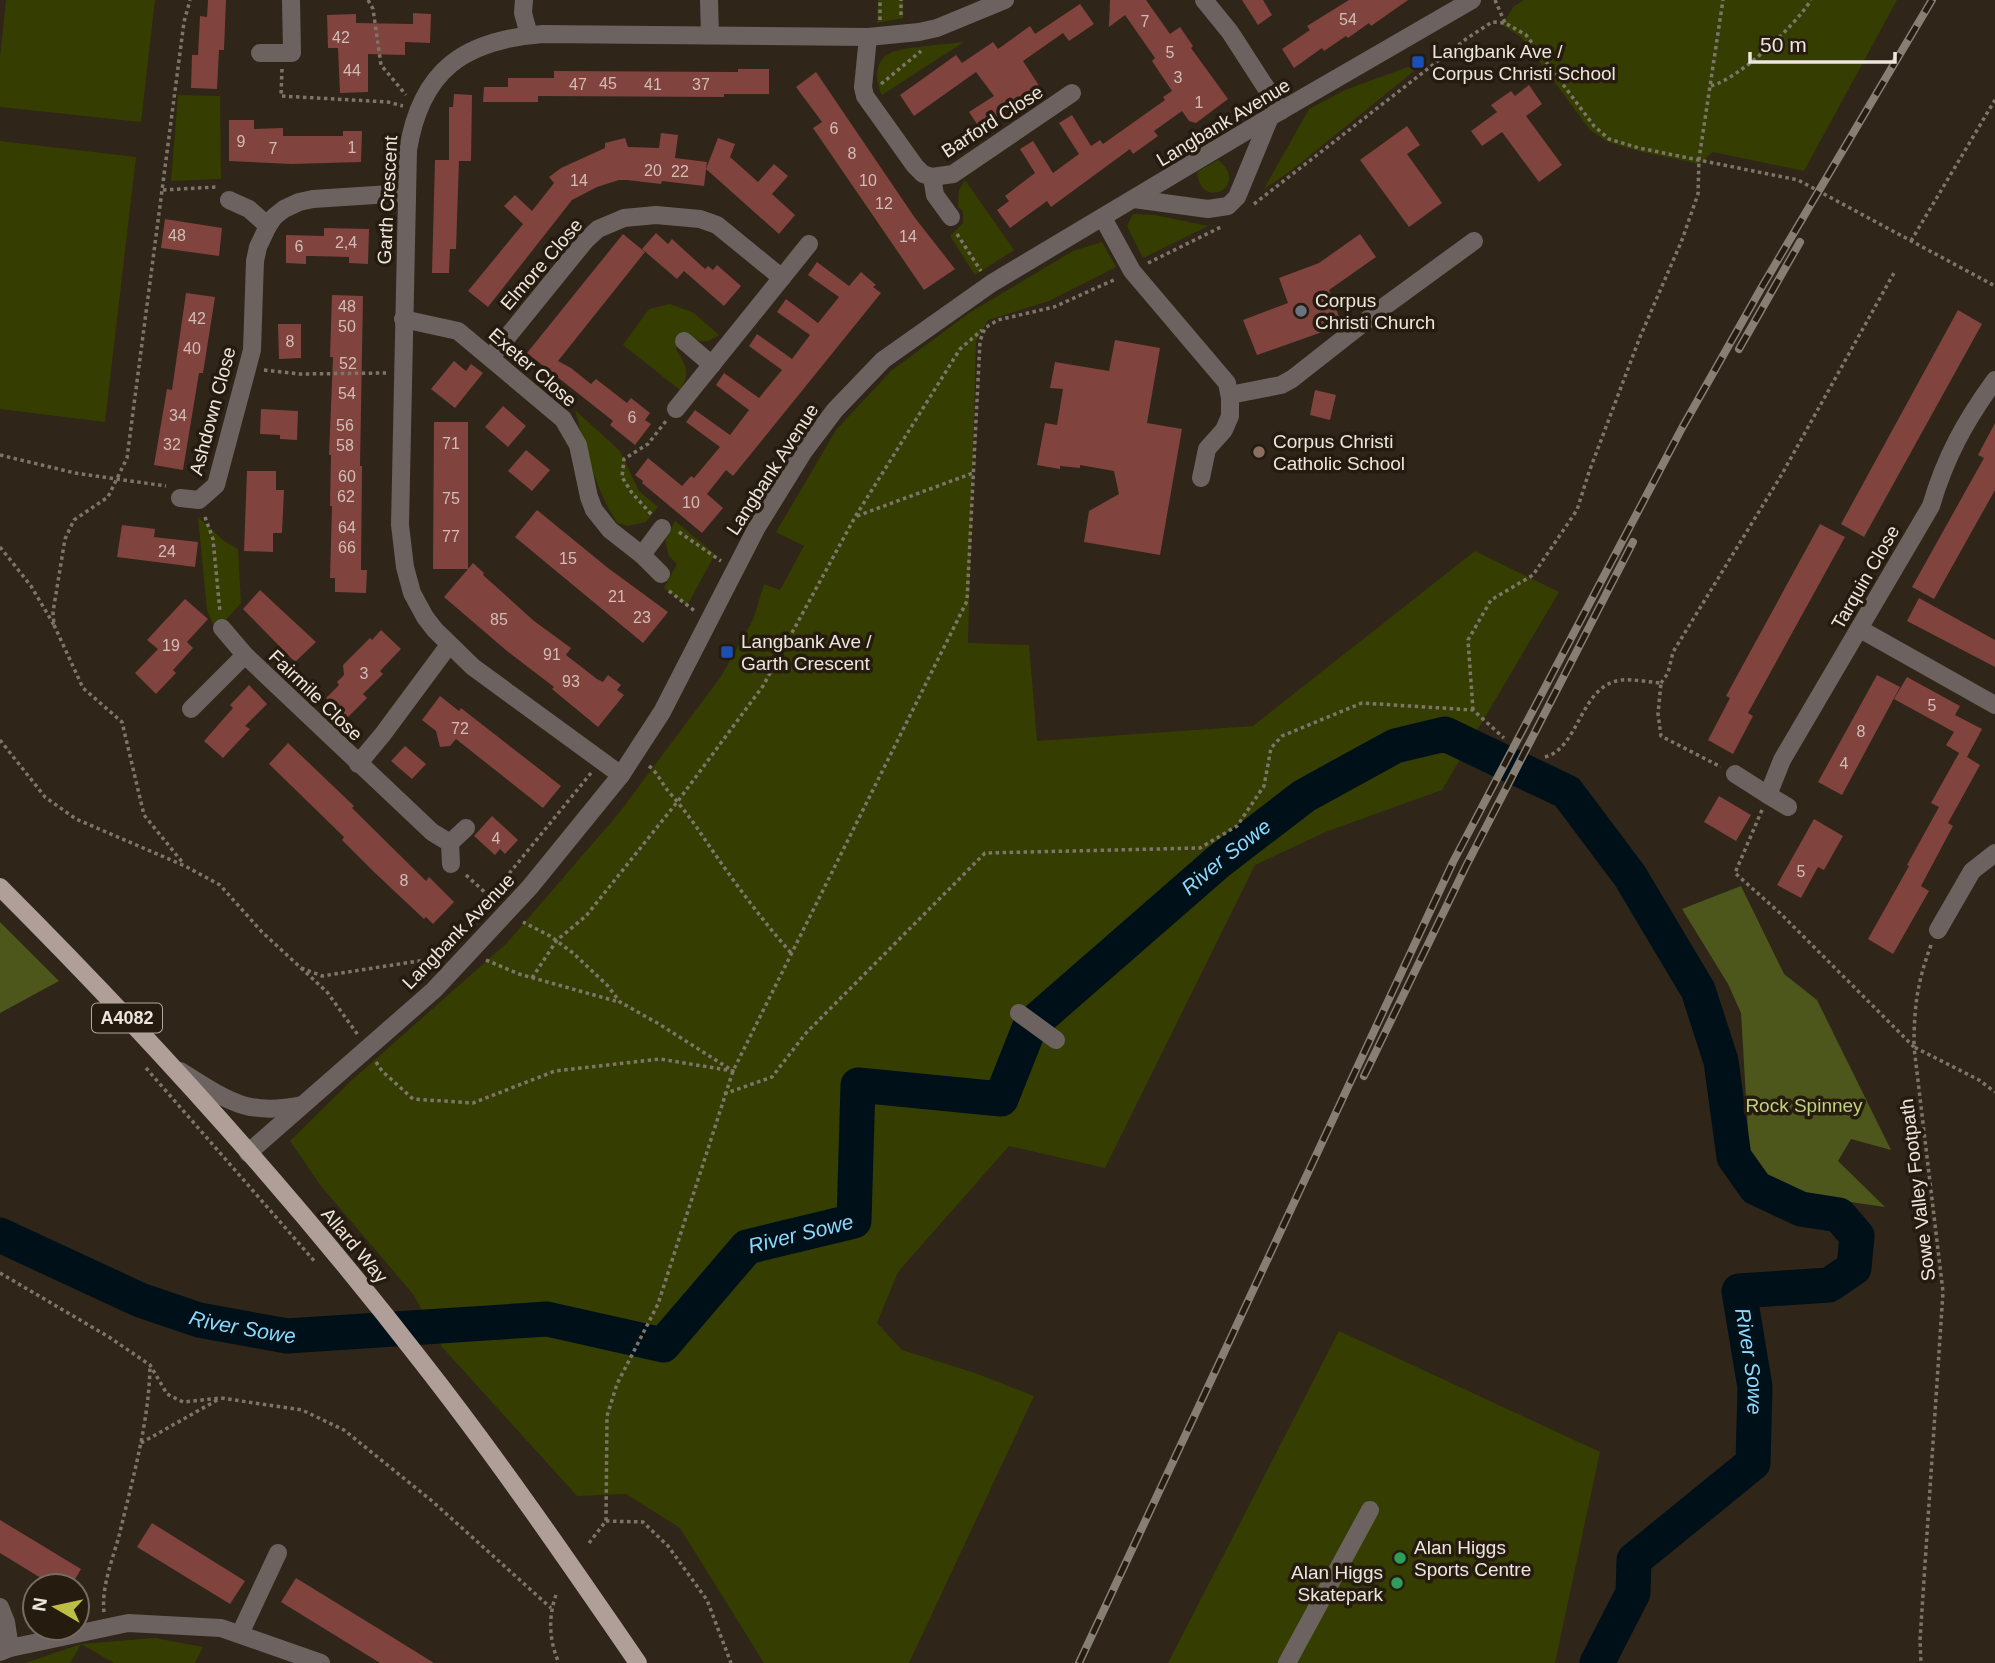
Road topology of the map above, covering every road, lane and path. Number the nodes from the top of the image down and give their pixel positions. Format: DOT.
graph roads {
  1 [pos="190,0"];
  2 [pos="291,0"];
  3 [pos="368,0"];
  4 [pos="524,0"];
  5 [pos="709,0"];
  6 [pos="1004,0"];
  7 [pos="1204,0"];
  8 [pos="1472,0"];
  9 [pos="1495,0"];
  10 [pos="1723,0"];
  11 [pos="1811,0"];
  12 [pos="1505,23"];
  13 [pos="937,28"];
  14 [pos="529,35"];
  15 [pos="710,35"];
  16 [pos="868,37"];
  17 [pos="260,53"];
  18 [pos="282,53"];
  19 [pos="1710,86"];
  20 [pos="1072,93"];
  21 [pos="865,96"];
  22 [pos="1995,100"];
  23 [pos="419,110"];
  24 [pos="1275,114"];
  25 [pos="1699,159"];
  26 [pos="932,177"];
  27 [pos="163,190"];
  28 [pos="406,193"];
  29 [pos="229,200"];
  30 [pos="1135,200"];
  31 [pos="1252,206"];
  32 [pos="951,217"];
  33 [pos="1103,218"];
  34 [pos="1230,223"];
  35 [pos="268,226"];
  36 [pos="1474,241"];
  37 [pos="1911,241"];
  38 [pos="810,244"];
  39 [pos="1132,271"];
  40 [pos="1895,271"];
  41 [pos="782,278"];
  42 [pos="992,283"];
  43 [pos="1995,286"];
  44 [pos="403,319"];
  45 [pos="985,328"];
  46 [pos="684,341"];
  47 [pos="491,356"];
  48 [pos="712,365"];
  49 [pos="248,369"];
  50 [pos="402,373"];
  51 [pos="1995,380"];
  52 [pos="1230,395"];
  53 [pos="676,409"];
  54 [pos="0,455"];
  55 [pos="973,473"];
  56 [pos="1201,478"];
  57 [pos="116,479"];
  58 [pos="175,492"];
  59 [pos="199,500"];
  60 [pos="855,517"];
  61 [pos="662,528"];
  62 [pos="0,547"];
  63 [pos="642,555"];
  64 [pos="734,570"];
  65 [pos="661,574"];
  66 [pos="707,623"];
  67 [pos="54,625"];
  68 [pos="222,628"];
  69 [pos="1860,629"];
  70 [pos="449,645"];
  71 [pos="245,655"];
  72 [pos="1661,682"];
  73 [pos="1995,705"];
  74 [pos="191,709"];
  75 [pos="1473,710"];
  76 [pos="1504,737"];
  77 [pos="0,740"];
  78 [pos="634,755"];
  79 [pos="1545,757"];
  80 [pos="601,761"];
  81 [pos="358,764"];
  82 [pos="1735,774"];
  83 [pos="621,775"];
  84 [pos="1768,795"];
  85 [pos="678,801"];
  86 [pos="1788,807"];
  87 [pos="466,828"];
  88 [pos="450,843"];
  89 [pos="1995,853"];
  90 [pos="451,864"];
  91 [pos="185,866"];
  92 [pos="0,887"];
  93 [pos="505,912"];
  94 [pos="1938,930"];
  95 [pos="556,940"];
  96 [pos="792,953"];
  97 [pos="532,978"];
  98 [pos="1019,1013"];
  99 [pos="1056,1040"];
  100 [pos="1914,1047"];
  101 [pos="368,1048"];
  102 [pos="141,1062"];
  103 [pos="174,1067"];
  104 [pos="733,1071"];
  105 [pos="1995,1092"];
  106 [pos="724,1094"];
  107 [pos="302,1105"];
  108 [pos="248,1153"];
  109 [pos="323,1270"];
  110 [pos="0,1273"];
  111 [pos="150,1365"];
  112 [pos="221,1398"];
  113 [pos="141,1443"];
  114 [pos="1370,1510"];
  115 [pos="606,1521"];
  116 [pos="589,1542"];
  117 [pos="278,1553"];
  118 [pos="556,1594"];
  119 [pos="0,1607"];
  120 [pos="551,1608"];
  121 [pos="105,1628"];
  122 [pos="240,1634"];
  123 [pos="5,1650"];
  124 [pos="321,1663"];
  125 [pos="559,1663"];
  126 [pos="638,1663"];
  127 [pos="731,1663"];
  128 [pos="1287,1663"];
  129 [pos="1921,1663"];
  1 -- 27 [label="path"];
  2 -- 18 [label="street"];
  3 -- 23 [label="path"];
  4 -- 14 [label="street"];
  5 -- 15 [label="street"];
  6 -- 13 [label="street, Garth Crescent"];
  7 -- 24 [label="street"];
  8 -- 24 [label="street, Langbank Avenue"];
  9 -- 12 [label="path"];
  10 -- 19 [label="path"];
  11 -- 19 [label="path"];
  12 -- 25 [label="path"];
  12 -- 31 [label="path"];
  13 -- 16 [label="street, Garth Crescent"];
  13 -- 21 [label="path"];
  14 -- 15 [label="street, Garth Crescent"];
  14 -- 23 [label="street, Garth Crescent"];
  15 -- 16 [label="street, Garth Crescent"];
  16 -- 21 [label="street"];
  17 -- 18 [label="street"];
  18 -- 23 [label="path"];
  19 -- 25 [label="path"];
  20 -- 26 [label="street, Barford Close"];
  21 -- 26 [label="street, Barford Close"];
  22 -- 37 [label="path"];
  23 -- 28 [label="street, Garth Crescent"];
  24 -- 30 [label="street, Langbank Avenue"];
  24 -- 30 [label="street"];
  25 -- 37 [label="path"];
  25 -- 75 [label="path"];
  26 -- 32 [label="street, Barford Close"];
  27 -- 29 [label="path"];
  27 -- 57 [label="path"];
  28 -- 35 [label="street, Ashdown Close"];
  28 -- 44 [label="street, Garth Crescent"];
  29 -- 35 [label="street"];
  30 -- 33 [label="street, Langbank Avenue"];
  32 -- 42 [label="path"];
  33 -- 39 [label="street"];
  33 -- 42 [label="street, Langbank Avenue"];
  34 -- 39 [label="path"];
  35 -- 49 [label="street, Ashdown Close"];
  36 -- 52 [label="street"];
  37 -- 43 [label="path"];
  38 -- 41 [label="street"];
  39 -- 45 [label="path"];
  39 -- 52 [label="street"];
  40 -- 72 [label="path"];
  41 -- 47 [label="street, Elmore Close"];
  41 -- 48 [label="street"];
  42 -- 64 [label="street, Langbank Avenue"];
  44 -- 47 [label="street, Exeter Close"];
  44 -- 50 [label="street, Garth Crescent"];
  45 -- 55 [label="path"];
  45 -- 60 [label="path"];
  46 -- 48 [label="street"];
  47 -- 63 [label="street, Exeter Close"];
  48 -- 53 [label="street"];
  49 -- 50 [label="path"];
  49 -- 59 [label="street, Ashdown Close"];
  50 -- 70 [label="street, Garth Crescent"];
  51 -- 69 [label="street, Tarquin Close"];
  52 -- 56 [label="street"];
  53 -- 61 [label="path"];
  54 -- 57 [label="path"];
  55 -- 60 [label="path"];
  55 -- 96 [label="path"];
  57 -- 58 [label="path"];
  57 -- 67 [label="path"];
  58 -- 59 [label="street, Ashdown Close"];
  59 -- 68 [label="path"];
  60 -- 85 [label="path"];
  61 -- 63 [label="street"];
  61 -- 64 [label="path"];
  62 -- 67 [label="path"];
  63 -- 65 [label="street, Exeter Close"];
  64 -- 66 [label="street, Langbank Avenue"];
  65 -- 66 [label="path"];
  66 -- 78 [label="street, Langbank Avenue"];
  67 -- 91 [label="path"];
  68 -- 71 [label="street, Fairmile Close"];
  69 -- 73 [label="street"];
  69 -- 84 [label="street, Tarquin Close"];
  70 -- 80 [label="street, Garth Crescent"];
  70 -- 81 [label="street, Fairmile Close"];
  71 -- 74 [label="street, Fairmile Close"];
  71 -- 81 [label="street, Fairmile Close"];
  72 -- 79 [label="path"];
  72 -- 82 [label="path"];
  75 -- 76 [label="path"];
  75 -- 106 [label="path"];
  77 -- 91 [label="path"];
  78 -- 83 [label="street, Langbank Avenue"];
  78 -- 85 [label="path"];
  80 -- 83 [label="street, Garth Crescent"];
  80 -- 90 [label="path"];
  81 -- 88 [label="street, Fairmile Close"];
  82 -- 84 [label="street"];
  83 -- 93 [label="street, Langbank Avenue"];
  84 -- 86 [label="street"];
  84 -- 100 [label="path"];
  85 -- 95 [label="path"];
  85 -- 96 [label="path"];
  87 -- 88 [label="street"];
  88 -- 90 [label="street"];
  89 -- 94 [label="street"];
  91 -- 101 [label="path"];
  92 -- 103 [label="main road, Allard Way / A4082"];
  93 -- 95 [label="path"];
  93 -- 101 [label="street, Langbank Avenue"];
  94 -- 100 [label="path, Sowe Valley Footpath"];
  95 -- 97 [label="path"];
  95 -- 104 [label="path"];
  96 -- 104 [label="path"];
  98 -- 99 [label="street"];
  100 -- 105 [label="path"];
  100 -- 129 [label="path, Sowe Valley Footpath"];
  101 -- 104 [label="path"];
  101 -- 107 [label="street, Langbank Avenue"];
  102 -- 109 [label="path"];
  103 -- 107 [label="street"];
  103 -- 108 [label="main road, Allard Way / A4082"];
  104 -- 106 [label="path"];
  106 -- 115 [label="path"];
  107 -- 108 [label="street, Langbank Avenue"];
  108 -- 126 [label="main road, Allard Way / A4082"];
  110 -- 111 [label="path"];
  111 -- 112 [label="path"];
  111 -- 113 [label="path"];
  112 -- 113 [label="path"];
  112 -- 120 [label="path"];
  113 -- 121 [label="path"];
  114 -- 128 [label="street"];
  115 -- 116 [label="path"];
  115 -- 127 [label="path"];
  117 -- 122 [label="street"];
  118 -- 120 [label="path"];
  119 -- 123 [label="street"];
  120 -- 125 [label="path"];
  121 -- 122 [label="street"];
  121 -- 123 [label="street"];
  122 -- 124 [label="street"];
}
